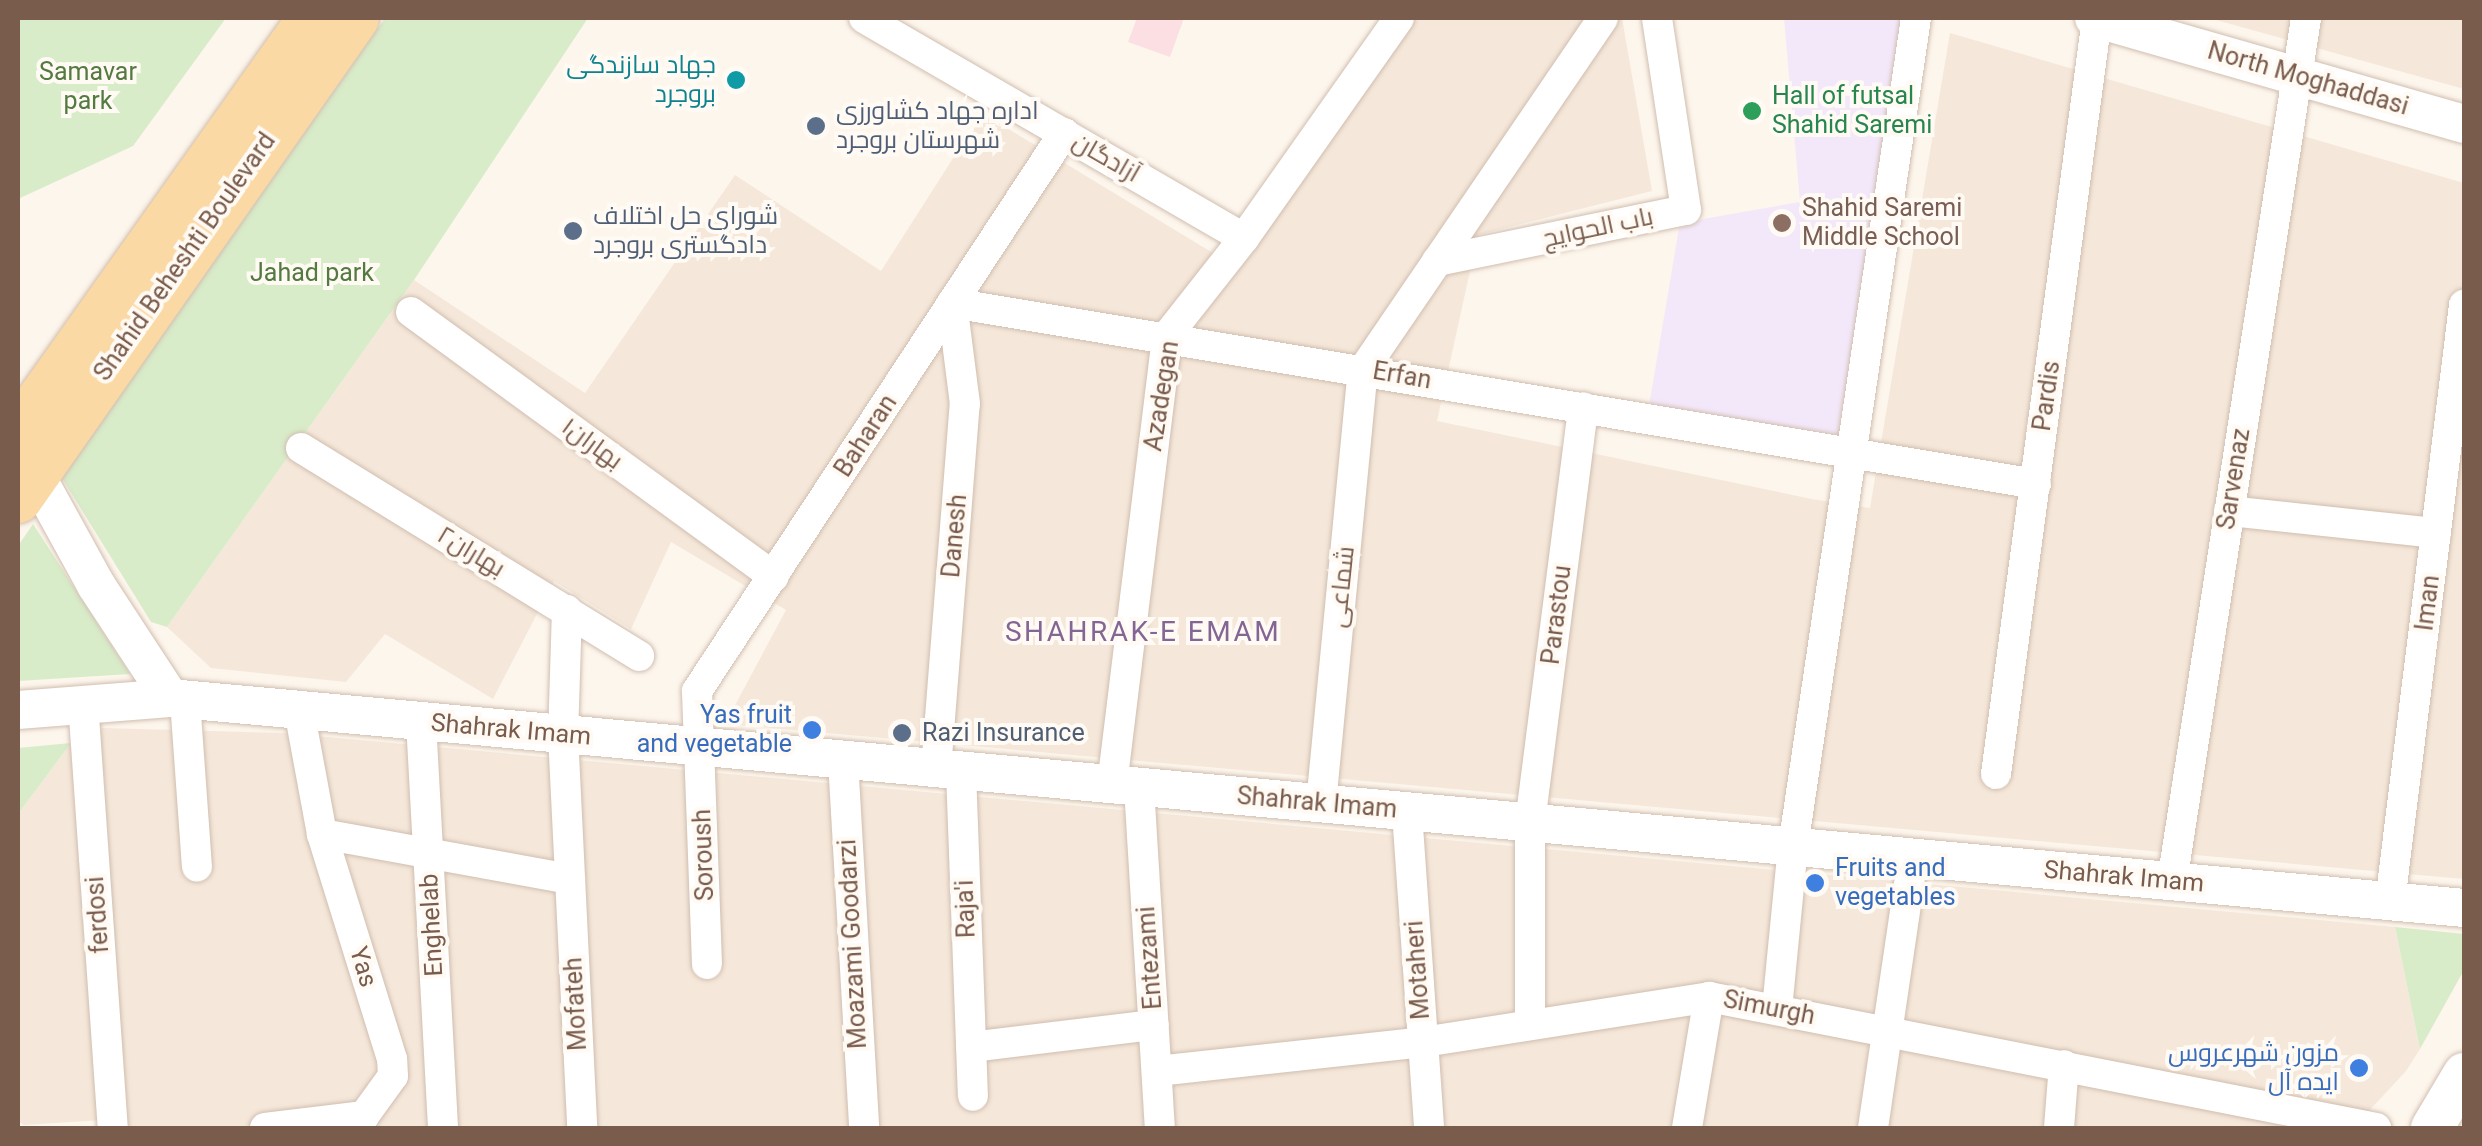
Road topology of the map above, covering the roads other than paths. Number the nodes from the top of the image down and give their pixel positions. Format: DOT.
graph roads {
  1 [pos="312,18"];
  2 [pos="356,18"];
  3 [pos="864,18"];
  4 [pos="1399,18"];
  5 [pos="1604,18"];
  6 [pos="1657,18"];
  7 [pos="1916,18"];
  8 [pos="2306,18"];
  9 [pos="2113,20"];
  10 [pos="2296,76"];
  11 [pos="2464,124"];
  12 [pos="1064,133"];
  13 [pos="1244,238"];
  14 [pos="1437,262"];
  15 [pos="952,304"];
  16 [pos="2464,304"];
  17 [pos="411,312"];
  18 [pos="1167,336"];
  19 [pos="1363,370"];
  20 [pos="1583,407"];
  21 [pos="301,448"];
  22 [pos="1852,452"];
  23 [pos="23,468"];
  24 [pos="2036,484"];
  25 [pos="2229,511"];
  26 [pos="2436,533"];
  27 [pos="774,576"];
  28 [pos="567,610"];
  29 [pos="639,656"];
  30 [pos="178,699"];
  31 [pos="83,702"];
  32 [pos="18,710"];
  33 [pos="298,710"];
  34 [pos="421,721"];
  35 [pos="563,734"];
  36 [pos="700,747"];
  37 [pos="843,760"];
  38 [pos="949,770"];
  39 [pos="1996,774"];
  40 [pos="1126,786"];
  41 [pos="1321,804"];
  42 [pos="1407,812"];
  43 [pos="1530,823"];
  44 [pos="322,834"];
  45 [pos="1793,847"];
  46 [pos="428,854"];
  47 [pos="1913,858"];
  48 [pos="197,866"];
  49 [pos="570,880"];
  50 [pos="2172,882"];
  51 [pos="2390,902"];
  52 [pos="2464,908"];
  53 [pos="707,964"];
  54 [pos="1709,996"];
  55 [pos="1776,1009"];
  56 [pos="1154,1025"];
  57 [pos="1530,1025"];
  58 [pos="1888,1030"];
  59 [pos="1423,1042"];
  60 [pos="971,1048"];
  61 [pos="2064,1065"];
  62 [pos="1157,1071"];
  63 [pos="2460,1082"];
  64 [pos="973,1096"];
  65 [pos="113,1128"];
  66 [pos="265,1128"];
  67 [pos="443,1128"];
  68 [pos="582,1128"];
  69 [pos="864,1128"];
  70 [pos="1160,1128"];
  71 [pos="1429,1128"];
  72 [pos="1688,1128"];
  73 [pos="1873,1128"];
  74 [pos="2059,1128"];
  75 [pos="2376,1128"];
  76 [pos="2412,1128"];
  77 [pos="2432,1128"];
  1 -- 23 [label="main road, Shahid Beheshti Boulevard"];
  2 -- 23 [label="main road, Shahid Beheshti Boulevard"];
  3 -- 12 [label="street, آزادگان"];
  4 -- 13 [label="street, Azadegan"];
  5 -- 14 [label="street"];
  6 -- 14 [label="street, باب الحوایج"];
  7 -- 22 [label="street"];
  8 -- 10 [label="street, Sarvenaz"];
  9 -- 10 [label="street, North Moghaddasi"];
  9 -- 24 [label="street, Pardis"];
  10 -- 11 [label="street, North Moghaddasi"];
  10 -- 25 [label="street, Sarvenaz"];
  12 -- 13 [label="street, آزادگان"];
  12 -- 15 [label="street, Baharan"];
  13 -- 18 [label="street, Azadegan"];
  14 -- 19 [label="street"];
  15 -- 18 [label="street, Erfan"];
  15 -- 27 [label="street, Baharan"];
  15 -- 38 [label="street, Danesh"];
  16 -- 26 [label="street, Iman"];
  17 -- 27 [label="street, بهاران۱"];
  18 -- 19 [label="street, Erfan"];
  18 -- 40 [label="street, Azadegan"];
  19 -- 20 [label="street, Erfan"];
  19 -- 41 [label="street, شماعی"];
  20 -- 22 [label="street, Erfan"];
  20 -- 43 [label="street, Parastou"];
  21 -- 28 [label="street, بهاران۲"];
  22 -- 24 [label="street, Erfan"];
  22 -- 45 [label="street"];
  23 -- 30 [label="street"];
  24 -- 39 [label="street, Pardis"];
  25 -- 26 [label="street"];
  25 -- 50 [label="street, Sarvenaz"];
  26 -- 51 [label="street, Iman"];
  27 -- 36 [label="street, Baharan"];
  28 -- 29 [label="street, بهاران۲"];
  28 -- 35 [label="street, Mofateh"];
  30 -- 31 [label="street, Shahrak Imam"];
  30 -- 33 [label="street, Shahrak Imam"];
  30 -- 48 [label="street"];
  31 -- 32 [label="street, Shahrak Imam"];
  31 -- 65 [label="street, ferdosi"];
  33 -- 34 [label="street, Shahrak Imam"];
  33 -- 44 [label="street, Yas"];
  34 -- 35 [label="street, Shahrak Imam"];
  34 -- 46 [label="street, Enghelab"];
  35 -- 36 [label="street, Shahrak Imam"];
  35 -- 49 [label="street, Mofateh"];
  36 -- 37 [label="street, Shahrak Imam"];
  36 -- 53 [label="street, Soroush"];
  37 -- 38 [label="street, Shahrak Imam"];
  37 -- 69 [label="street, Moazami Goodarzi"];
  38 -- 40 [label="street, Shahrak Imam"];
  38 -- 60 [label="street, Raja'i"];
  40 -- 41 [label="street, Shahrak Imam"];
  40 -- 56 [label="street, Entezami"];
  41 -- 42 [label="street, Shahrak Imam"];
  42 -- 43 [label="street, Shahrak Imam"];
  42 -- 59 [label="street, Motaheri"];
  43 -- 45 [label="street, Shahrak Imam"];
  43 -- 57 [label="street, Parastou"];
  44 -- 46 [label="street"];
  44 -- 66 [label="street, Yas"];
  45 -- 47 [label="street, Shahrak Imam"];
  45 -- 55 [label="street"];
  46 -- 49 [label="street"];
  46 -- 67 [label="street, Enghelab"];
  47 -- 50 [label="street, Shahrak Imam"];
  47 -- 58 [label="street"];
  49 -- 68 [label="street, Mofateh"];
  50 -- 51 [label="street, Shahrak Imam"];
  51 -- 52 [label="street, Shahrak Imam"];
  54 -- 55 [label="street, Simurgh"];
  54 -- 57 [label="street, Simurgh"];
  54 -- 72 [label="street"];
  55 -- 58 [label="street, Simurgh"];
  56 -- 60 [label="street"];
  56 -- 62 [label="street, Entezami"];
  57 -- 59 [label="street, Simurgh"];
  58 -- 61 [label="street, Simurgh"];
  58 -- 73 [label="street"];
  59 -- 62 [label="street, Simurgh"];
  59 -- 71 [label="street, Motaheri"];
  60 -- 64 [label="street, Raja'i"];
  61 -- 74 [label="street"];
  61 -- 75 [label="street, Simurgh"];
  62 -- 70 [label="street, Entezami"];
  63 -- 76 [label="main road"];
  63 -- 77 [label="main road"];
}
